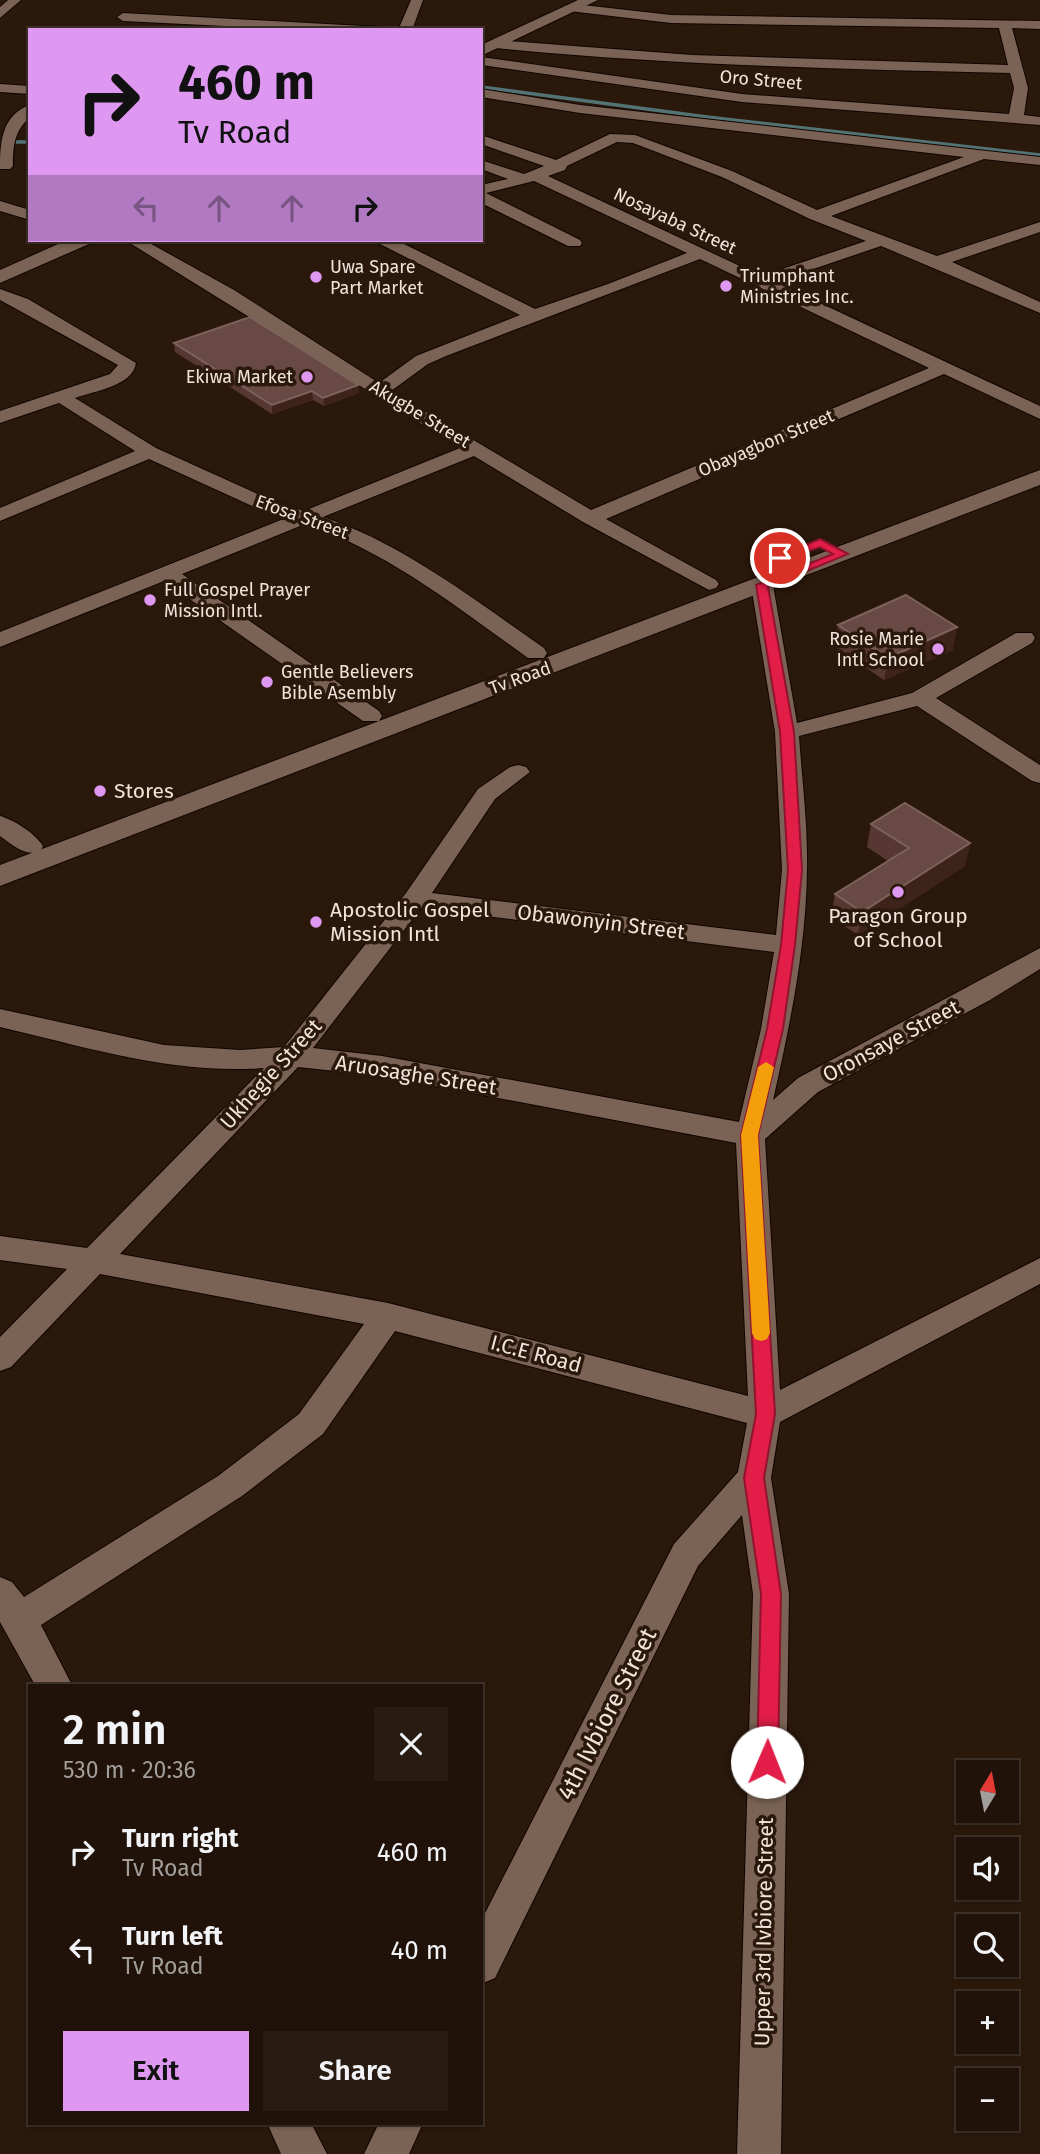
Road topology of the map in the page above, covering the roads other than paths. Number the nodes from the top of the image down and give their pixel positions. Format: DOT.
graph roads {
  1 [pos="15,0"];
  2 [pos="139,0"];
  3 [pos="435,0"];
  4 [pos="590,0"];
  5 [pos="261,5"];
  6 [pos="415,5"];
  7 [pos="574,8"];
  8 [pos="0,14"];
  9 [pos="123,17"];
  10 [pos="1005,25"];
  11 [pos="1040,25"];
  12 [pos="245,26"];
  13 [pos="113,28"];
  14 [pos="320,28"];
  15 [pos="406,28"];
  16 [pos="489,47"];
  17 [pos="600,55"];
  18 [pos="483,61"];
  19 [pos="1018,69"];
  20 [pos="586,77"];
  21 [pos="0,88"];
  22 [pos="28,90"];
  23 [pos="483,93"];
  24 [pos="28,111"];
  25 [pos="1016,118"];
  26 [pos="1040,121"];
  27 [pos="3,136"];
  28 [pos="483,140"];
  29 [pos="984,154"];
  30 [pos="1040,161"];
  31 [pos="483,165"];
  32 [pos="8,166"];
  33 [pos="560,167"];
  34 [pos="530,178"];
  35 [pos="483,190"];
  36 [pos="483,198"];
  37 [pos="0,206"];
  38 [pos="28,214"];
  39 [pos="816,216"];
  40 [pos="1040,227"];
  41 [pos="884,240"];
  42 [pos="78,242"];
  43 [pos="137,242"];
  44 [pos="388,242"];
  45 [pos="574,243"];
  46 [pos="699,254"];
  47 [pos="937,262"];
  48 [pos="0,278"];
  49 [pos="759,282"];
  50 [pos="0,295"];
  51 [pos="1040,308"];
  52 [pos="534,315"];
  53 [pos="941,369"];
  54 [pos="379,391"];
  55 [pos="60,396"];
  56 [pos="1040,413"];
  57 [pos="0,418"];
  58 [pos="477,448"];
  59 [pos="149,452"];
  60 [pos="1040,463"];
  61 [pos="1040,477"];
  62 [pos="0,515"];
  63 [pos="590,518"];
  64 [pos="303,519"];
  65 [pos="832,548"];
  66 [pos="164,572"];
  67 [pos="709,584"];
  68 [pos="762,585"];
  69 [pos="1024,638"];
  70 [pos="0,640"];
  71 [pos="536,653"];
  72 [pos="920,698"];
  73 [pos="371,716"];
  74 [pos="787,732"];
  75 [pos="518,772"];
  76 [pos="1040,776"];
  77 [pos="0,824"];
  78 [pos="31,846"];
  79 [pos="0,857"];
  80 [pos="0,876"];
  81 [pos="415,899"];
  82 [pos="788,945"];
  83 [pos="1040,957"];
  84 [pos="0,1018"];
  85 [pos="292,1056"];
  86 [pos="750,1135"];
  87 [pos="0,1248"];
  88 [pos="94,1261"];
  89 [pos="1040,1270"];
  90 [pos="387,1316"];
  91 [pos="0,1358"];
  92 [pos="765,1414"];
  93 [pos="754,1478"];
  94 [pos="9,1606"];
  95 [pos="53,1684"];
  96 [pos="483,1960"];
  97 [pos="289,2125"];
  98 [pos="401,2125"];
  99 [pos="305,2154"];
  100 [pos="386,2154"];
  101 [pos="759,2154"];
  1 -- 8 [label="street"];
  2 -- 9 [label="street"];
  3 -- 6 [label="street"];
  4 -- 7 [label="street"];
  5 -- 12 [label="street"];
  6 -- 15 [label="street"];
  7 -- 10 [label="street"];
  7 -- 16 [label="street"];
  9 -- 12 [label="street"];
  9 -- 13 [label="street"];
  10 -- 11 [label="street"];
  10 -- 19 [label="street"];
  12 -- 14 [label="street"];
  16 -- 17 [label="street"];
  17 -- 19 [label="street"];
  17 -- 20 [label="street"];
  18 -- 20 [label="street, Oro Street"];
  19 -- 25 [label="street"];
  20 -- 25 [label="street, Oro Street"];
  21 -- 22 [label="street"];
  23 -- 29 [label="street"];
  24 -- 27 [label="street"];
  25 -- 26 [label="street, Oro Street"];
  27 -- 32 [label="street"];
  28 -- 33 [label="street"];
  29 -- 30 [label="street"];
  29 -- 39 [label="street"];
  31 -- 34 [label="street, Nosayaba Street"];
  33 -- 34 [label="street"];
  33 -- 39 [label="street"];
  34 -- 35 [label="street"];
  34 -- 46 [label="street, Nosayaba Street"];
  36 -- 45 [label="street"];
  37 -- 38 [label="street"];
  39 -- 41 [label="street"];
  40 -- 47 [label="street"];
  41 -- 47 [label="street"];
  41 -- 49 [label="street"];
  42 -- 48 [label="street"];
  43 -- 54 [label="street, Akugbe Street"];
  44 -- 52 [label="street"];
  46 -- 49 [label="street, Nosayaba Street"];
  46 -- 52 [label="street"];
  47 -- 51 [label="street"];
  49 -- 53 [label="street, Nosayaba Street"];
  50 -- 55 [label="street"];
  52 -- 54 [label="street"];
  53 -- 56 [label="street, Nosayaba Street"];
  53 -- 63 [label="street, Obayagbon Street"];
  54 -- 58 [label="street, Akugbe Street"];
  55 -- 57 [label="street"];
  55 -- 59 [label="street, Efosa Street"];
  58 -- 63 [label="street, Akugbe Street"];
  58 -- 64 [label="street"];
  59 -- 62 [label="street"];
  59 -- 64 [label="street, Efosa Street"];
  60 -- 65 [label="street, Tv Road"];
  61 -- 65 [label="street, Tv Road"];
  63 -- 67 [label="street, Akugbe Street"];
  64 -- 66 [label="street"];
  64 -- 71 [label="street, Efosa Street"];
  65 -- 67 [label="street, Tv Road"];
  65 -- 68 [label="street, Tv Road"];
  66 -- 70 [label="street"];
  66 -- 73 [label="street"];
  67 -- 71 [label="street, Tv Road"];
  68 -- 74 [label="street, Upper 3rd Ivbiore Street"];
  68 -- 80 [label="street, Tv Road"];
  69 -- 72 [label="street"];
  71 -- 73 [label="street, Tv Road"];
  72 -- 74 [label="street"];
  72 -- 76 [label="street"];
  73 -- 78 [label="street, Tv Road"];
  74 -- 82 [label="street, Upper 3rd Ivbiore Street"];
  75 -- 81 [label="street, Ukhegie Street"];
  77 -- 78 [label="street"];
  78 -- 79 [label="street, Tv Road"];
  81 -- 82 [label="street, Obawonyin Street"];
  81 -- 85 [label="street, Ukhegie Street"];
  82 -- 86 [label="street, Upper 3rd Ivbiore Street"];
  83 -- 86 [label="street, Oronsaye Street"];
  84 -- 85 [label="street, Aruosaghe Street"];
  85 -- 86 [label="street, Aruosaghe Street"];
  85 -- 88 [label="street, Ukhegie Street"];
  86 -- 92 [label="street, Upper 3rd Ivbiore Street"];
  87 -- 88 [label="street, I.C.E Road"];
  88 -- 90 [label="street, I.C.E Road"];
  88 -- 91 [label="street, Ukhegie Street"];
  89 -- 92 [label="street"];
  90 -- 92 [label="street, I.C.E Road"];
  90 -- 94 [label="street"];
  92 -- 93 [label="street, Upper 3rd Ivbiore Street"];
  93 -- 96 [label="street, 4th Ivbiore Street"];
  93 -- 101 [label="street, Upper 3rd Ivbiore Street"];
  94 -- 95 [label="street"];
  97 -- 99 [label="street"];
  98 -- 100 [label="street"];
}
